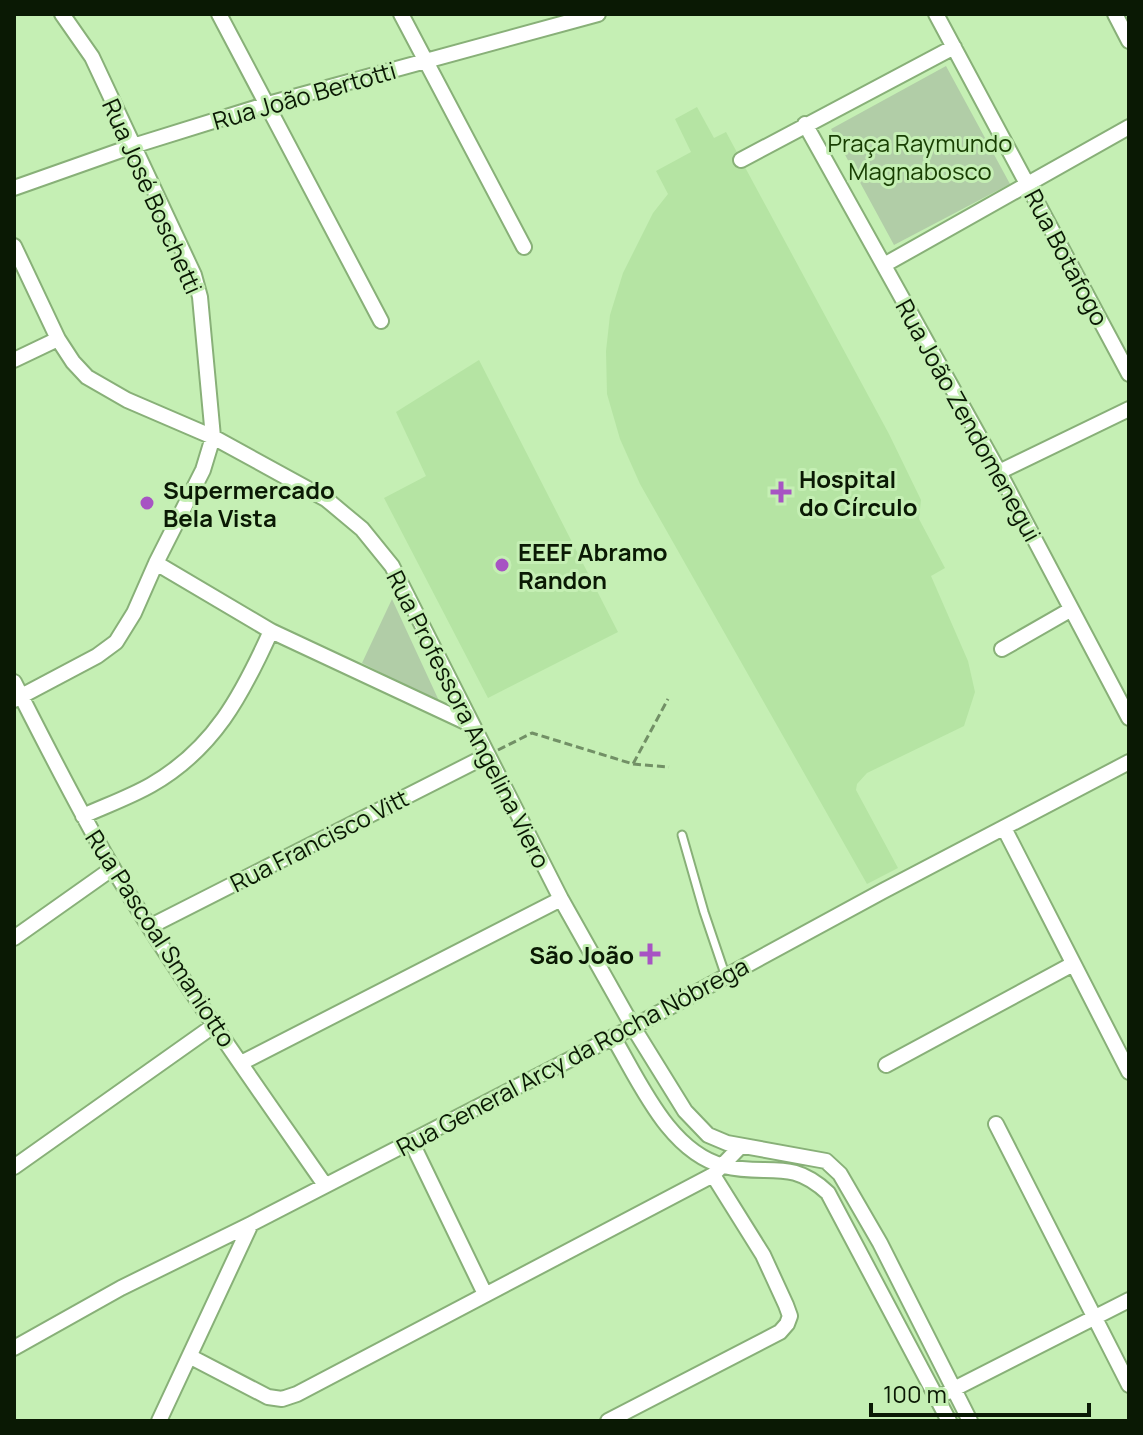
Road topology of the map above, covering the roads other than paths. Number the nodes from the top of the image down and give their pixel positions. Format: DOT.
graph roads {
  1 [pos="62,14"];
  2 [pos="219,14"];
  3 [pos="401,14"];
  4 [pos="598,14"];
  5 [pos="936,14"];
  6 [pos="1115,14"];
  7 [pos="579,17"];
  8 [pos="1129,41"];
  9 [pos="954,47"];
  10 [pos="424,60"];
  11 [pos="268,104"];
  12 [pos="805,124"];
  13 [pos="1129,127"];
  14 [pos="133,146"];
  15 [pos="741,160"];
  16 [pos="1028,186"];
  17 [pos="14,188"];
  18 [pos="14,246"];
  19 [pos="524,247"];
  20 [pos="884,265"];
  21 [pos="381,321"];
  22 [pos="58,339"];
  23 [pos="14,360"];
  24 [pos="1129,374"];
  25 [pos="1129,409"];
  26 [pos="213,437"];
  27 [pos="999,472"];
  28 [pos="156,563"];
  29 [pos="1070,610"];
  30 [pos="271,631"];
  31 [pos="1002,649"];
  32 [pos="14,682"];
  33 [pos="18,698"];
  34 [pos="1129,718"];
  35 [pos="472,726"];
  36 [pos="488,755"];
  37 [pos="1129,762"];
  38 [pos="83,816"];
  39 [pos="1004,828"];
  40 [pos="682,835"];
  41 [pos="113,868"];
  42 [pos="561,899"];
  43 [pos="151,926"];
  44 [pos="14,938"];
  45 [pos="1073,964"];
  46 [pos="726,977"];
  47 [pos="216,1024"];
  48 [pos="633,1027"];
  49 [pos="613,1037"];
  50 [pos="241,1063"];
  51 [pos="886,1065"];
  52 [pos="1129,1072"];
  53 [pos="685,1111"];
  54 [pos="996,1124"];
  55 [pos="667,1126"];
  56 [pos="411,1141"];
  57 [pos="740,1147"];
  58 [pos="802,1155"];
  59 [pos="14,1167"];
  60 [pos="719,1170"];
  61 [pos="799,1172"];
  62 [pos="325,1185"];
  63 [pos="854,1196"];
  64 [pos="837,1206"];
  65 [pos="251,1224"];
  66 [pos="880,1243"];
  67 [pos="861,1252"];
  68 [pos="485,1294"];
  69 [pos="1129,1300"];
  70 [pos="1095,1318"];
  71 [pos="14,1348"];
  72 [pos="191,1357"];
  73 [pos="1129,1385"];
  74 [pos="953,1389"];
  75 [pos="936,1397"];
  76 [pos="159,1421"];
  77 [pos="608,1421"];
  78 [pos="949,1421"];
  79 [pos="970,1421"];
  1 -- 14 [label="street, Rua José Boschetti"];
  2 -- 11 [label="street"];
  3 -- 10 [label="street"];
  4 -- 7 [label="street, Rua João Bertotti"];
  5 -- 9 [label="street, Rua Botafogo"];
  6 -- 8 [label="street"];
  7 -- 10 [label="street, Rua João Bertotti"];
  9 -- 12 [label="street"];
  9 -- 16 [label="street, Rua Botafogo"];
  10 -- 11 [label="street, Rua João Bertotti"];
  10 -- 19 [label="street"];
  11 -- 14 [label="street, Rua João Bertotti"];
  11 -- 21 [label="street"];
  12 -- 15 [label="street"];
  12 -- 20 [label="street, Rua João Zendomenegui"];
  13 -- 16 [label="street"];
  14 -- 17 [label="street, Rua João Bertotti"];
  14 -- 26 [label="street, Rua José Boschetti"];
  16 -- 20 [label="street"];
  16 -- 24 [label="street, Rua Botafogo"];
  18 -- 22 [label="street, Rua Professora Angelina Viero"];
  20 -- 27 [label="street, Rua João Zendomenegui"];
  22 -- 23 [label="street"];
  22 -- 26 [label="street, Rua Professora Angelina Viero"];
  25 -- 27 [label="street"];
  26 -- 28 [label="street"];
  26 -- 35 [label="street, Rua Professora Angelina Viero"];
  27 -- 29 [label="street, Rua João Zendomenegui"];
  28 -- 30 [label="street"];
  28 -- 33 [label="street"];
  29 -- 31 [label="street"];
  29 -- 34 [label="street, Rua João Zendomenegui"];
  30 -- 35 [label="street"];
  30 -- 38 [label="street"];
  32 -- 33 [label="street, Rua Pascoal Smaniotto"];
  33 -- 38 [label="street, Rua Pascoal Smaniotto"];
  35 -- 36 [label="street, Rua Professora Angelina Viero"];
  36 -- 42 [label="street, Rua Professora Angelina Viero"];
  36 -- 43 [label="street, Rua Francisco Vitt"];
  37 -- 39 [label="street, Rua General Arcy da Rocha Nóbrega"];
  38 -- 41 [label="street, Rua Pascoal Smaniotto"];
  39 -- 45 [label="street"];
  39 -- 46 [label="street, Rua General Arcy da Rocha Nóbrega"];
  40 -- 46 [label="lane"];
  41 -- 43 [label="street, Rua Pascoal Smaniotto"];
  41 -- 44 [label="street"];
  42 -- 48 [label="street, Rua Professora Angelina Viero"];
  42 -- 50 [label="street"];
  43 -- 47 [label="street, Rua Pascoal Smaniotto"];
  45 -- 51 [label="street"];
  45 -- 52 [label="street"];
  46 -- 48 [label="street, Rua General Arcy da Rocha Nóbrega"];
  47 -- 50 [label="street, Rua Pascoal Smaniotto"];
  47 -- 59 [label="street"];
  48 -- 49 [label="street, Rua General Arcy da Rocha Nóbrega"];
  48 -- 53 [label="street, Rua Professora Angelina Viero"];
  49 -- 55 [label="street"];
  49 -- 56 [label="street, Rua General Arcy da Rocha Nóbrega"];
  50 -- 62 [label="street, Rua Pascoal Smaniotto"];
  53 -- 55 [label="street"];
  53 -- 57 [label="street, Rua Professora Angelina Viero"];
  54 -- 70 [label="street"];
  55 -- 60 [label="street"];
  56 -- 62 [label="street, Rua General Arcy da Rocha Nóbrega"];
  56 -- 68 [label="street"];
  57 -- 58 [label="street, Rua Professora Angelina Viero"];
  57 -- 60 [label="street"];
  58 -- 61 [label="street"];
  58 -- 63 [label="street, Rua Professora Angelina Viero"];
  60 -- 61 [label="street"];
  60 -- 68 [label="street"];
  60 -- 77 [label="street"];
  61 -- 64 [label="street"];
  62 -- 65 [label="street, Rua General Arcy da Rocha Nóbrega"];
  63 -- 64 [label="street"];
  63 -- 66 [label="street, Rua Professora Angelina Viero"];
  64 -- 67 [label="street"];
  65 -- 71 [label="street, Rua General Arcy da Rocha Nóbrega"];
  65 -- 72 [label="street"];
  66 -- 67 [label="street"];
  66 -- 74 [label="street, Rua Professora Angelina Viero"];
  67 -- 75 [label="street"];
  68 -- 72 [label="street"];
  69 -- 70 [label="street"];
  70 -- 73 [label="street"];
  70 -- 74 [label="street"];
  72 -- 76 [label="street"];
  74 -- 75 [label="street"];
  74 -- 79 [label="street, Rua Professora Angelina Viero"];
  75 -- 78 [label="street"];
}
